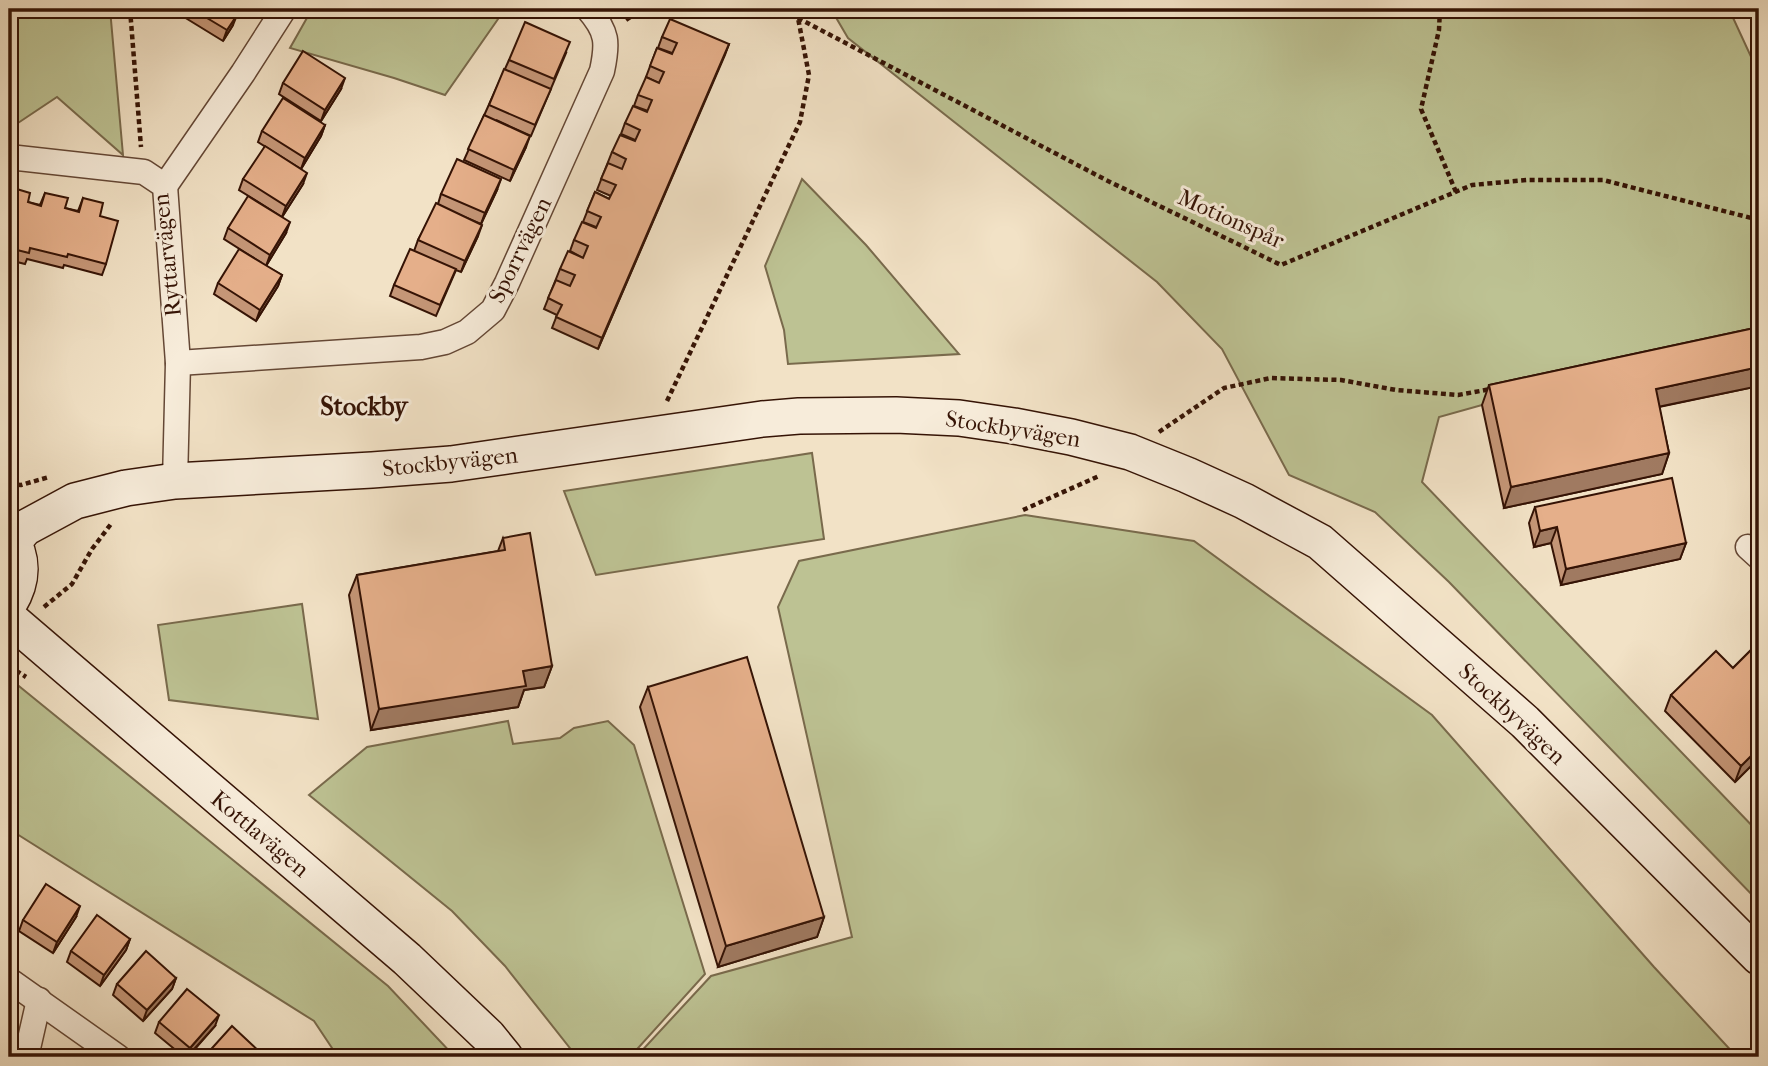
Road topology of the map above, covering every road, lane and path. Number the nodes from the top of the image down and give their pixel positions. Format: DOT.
graph roads {
  1 [pos="130,9"];
  2 [pos="284,9"];
  3 [pos="588,9"];
  4 [pos="792,9"];
  5 [pos="1440,9"];
  6 [pos="798,18"];
  7 [pos="9,157"];
  8 [pos="144,172"];
  9 [pos="165,186"];
  10 [pos="1456,192"];
  11 [pos="1759,220"];
  12 [pos="178,363"];
  13 [pos="1498,387"];
  14 [pos="667,433"];
  15 [pos="1130,452"];
  16 [pos="175,481"];
  17 [pos="117,490"];
  18 [pos="1023,510"];
  19 [pos="11,538"];
  20 [pos="12,616"];
  21 [pos="9,781"];
  22 [pos="9,828"];
  23 [pos="1759,957"];
  24 [pos="9,980"];
  25 [pos="39,1000"];
  26 [pos="26,1057"];
  27 [pos="118,1057"];
  28 [pos="505,1057"];
  1 -- 8 [label="path"];
  2 -- 9 [label="street"];
  3 -- 12 [label="street, Sporrvägen"];
  4 -- 6 [label="path"];
  5 -- 10 [label="path"];
  6 -- 10 [label="path, Motionspår"];
  6 -- 14 [label="path"];
  7 -- 8 [label="street, Ryttarvägen"];
  8 -- 9 [label="street, Ryttarvägen"];
  9 -- 12 [label="street, Ryttarvägen"];
  10 -- 11 [label="path, Motionspår"];
  12 -- 16 [label="street, Ryttarvägen"];
  13 -- 15 [label="path"];
  14 -- 15 [label="street, Stockbyvägen"];
  14 -- 16 [label="street, Stockbyvägen"];
  15 -- 18 [label="path"];
  15 -- 23 [label="street, Stockbyvägen"];
  16 -- 17 [label="street, Stockbyvägen"];
  17 -- 19 [label="street, Stockbyvägen"];
  17 -- 20 [label="path"];
  19 -- 20 [label="street"];
  20 -- 28 [label="street, Kottlavägen"];
  21 -- 22 [label="path"];
  24 -- 25 [label="street"];
  25 -- 26 [label="street"];
  25 -- 27 [label="street"];
}
